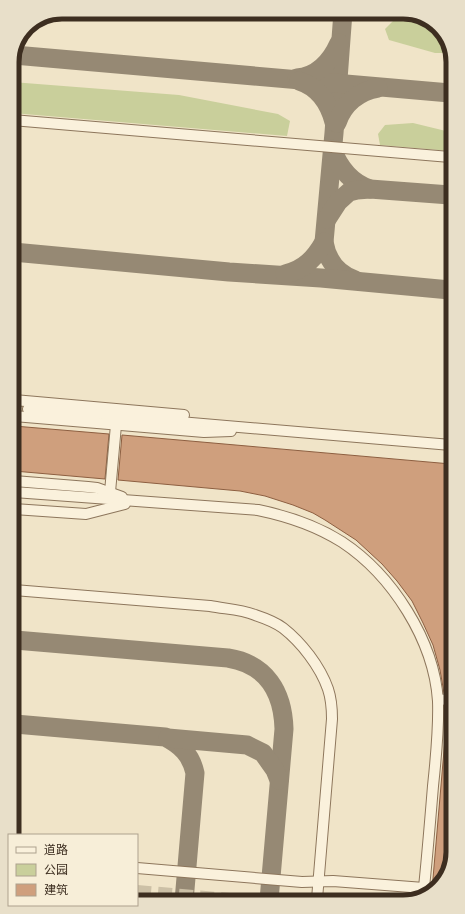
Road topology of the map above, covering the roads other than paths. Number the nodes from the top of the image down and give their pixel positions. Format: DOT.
graph roads {
  1 [pos="19,121"];
  2 [pos="446,157"];
  3 [pos="19,400"];
  4 [pos="28,409"];
  5 [pos="19,416"];
  6 [pos="116,425"];
  7 [pos="267,428"];
  8 [pos="446,445"];
  9 [pos="19,480"];
  10 [pos="19,492"];
  11 [pos="110,492"];
  12 [pos="133,502"];
  13 [pos="19,508"];
  14 [pos="19,590"];
  15 [pos="446,699"];
  16 [pos="438,700"];
  17 [pos="138,868"];
  18 [pos="318,882"];
  19 [pos="424,889"];
  20 [pos="421,892"];
  21 [pos="317,895"];
  1 -- 2 [label="lane"];
  3 -- 7 [label="lane"];
  4 -- 7 [label="lane"];
  5 -- 6 [label="lane"];
  6 -- 7 [label="lane"];
  6 -- 11 [label="lane"];
  7 -- 8 [label="lane"];
  9 -- 11 [label="lane"];
  10 -- 12 [label="lane"];
  11 -- 12 [label="lane"];
  12 -- 13 [label="lane"];
  12 -- 16 [label="lane"];
  14 -- 18 [label="lane"];
  15 -- 16 [label="lane"];
  16 -- 19 [label="lane"];
  17 -- 18 [label="lane"];
  18 -- 20 [label="lane"];
  18 -- 21 [label="lane"];
}
